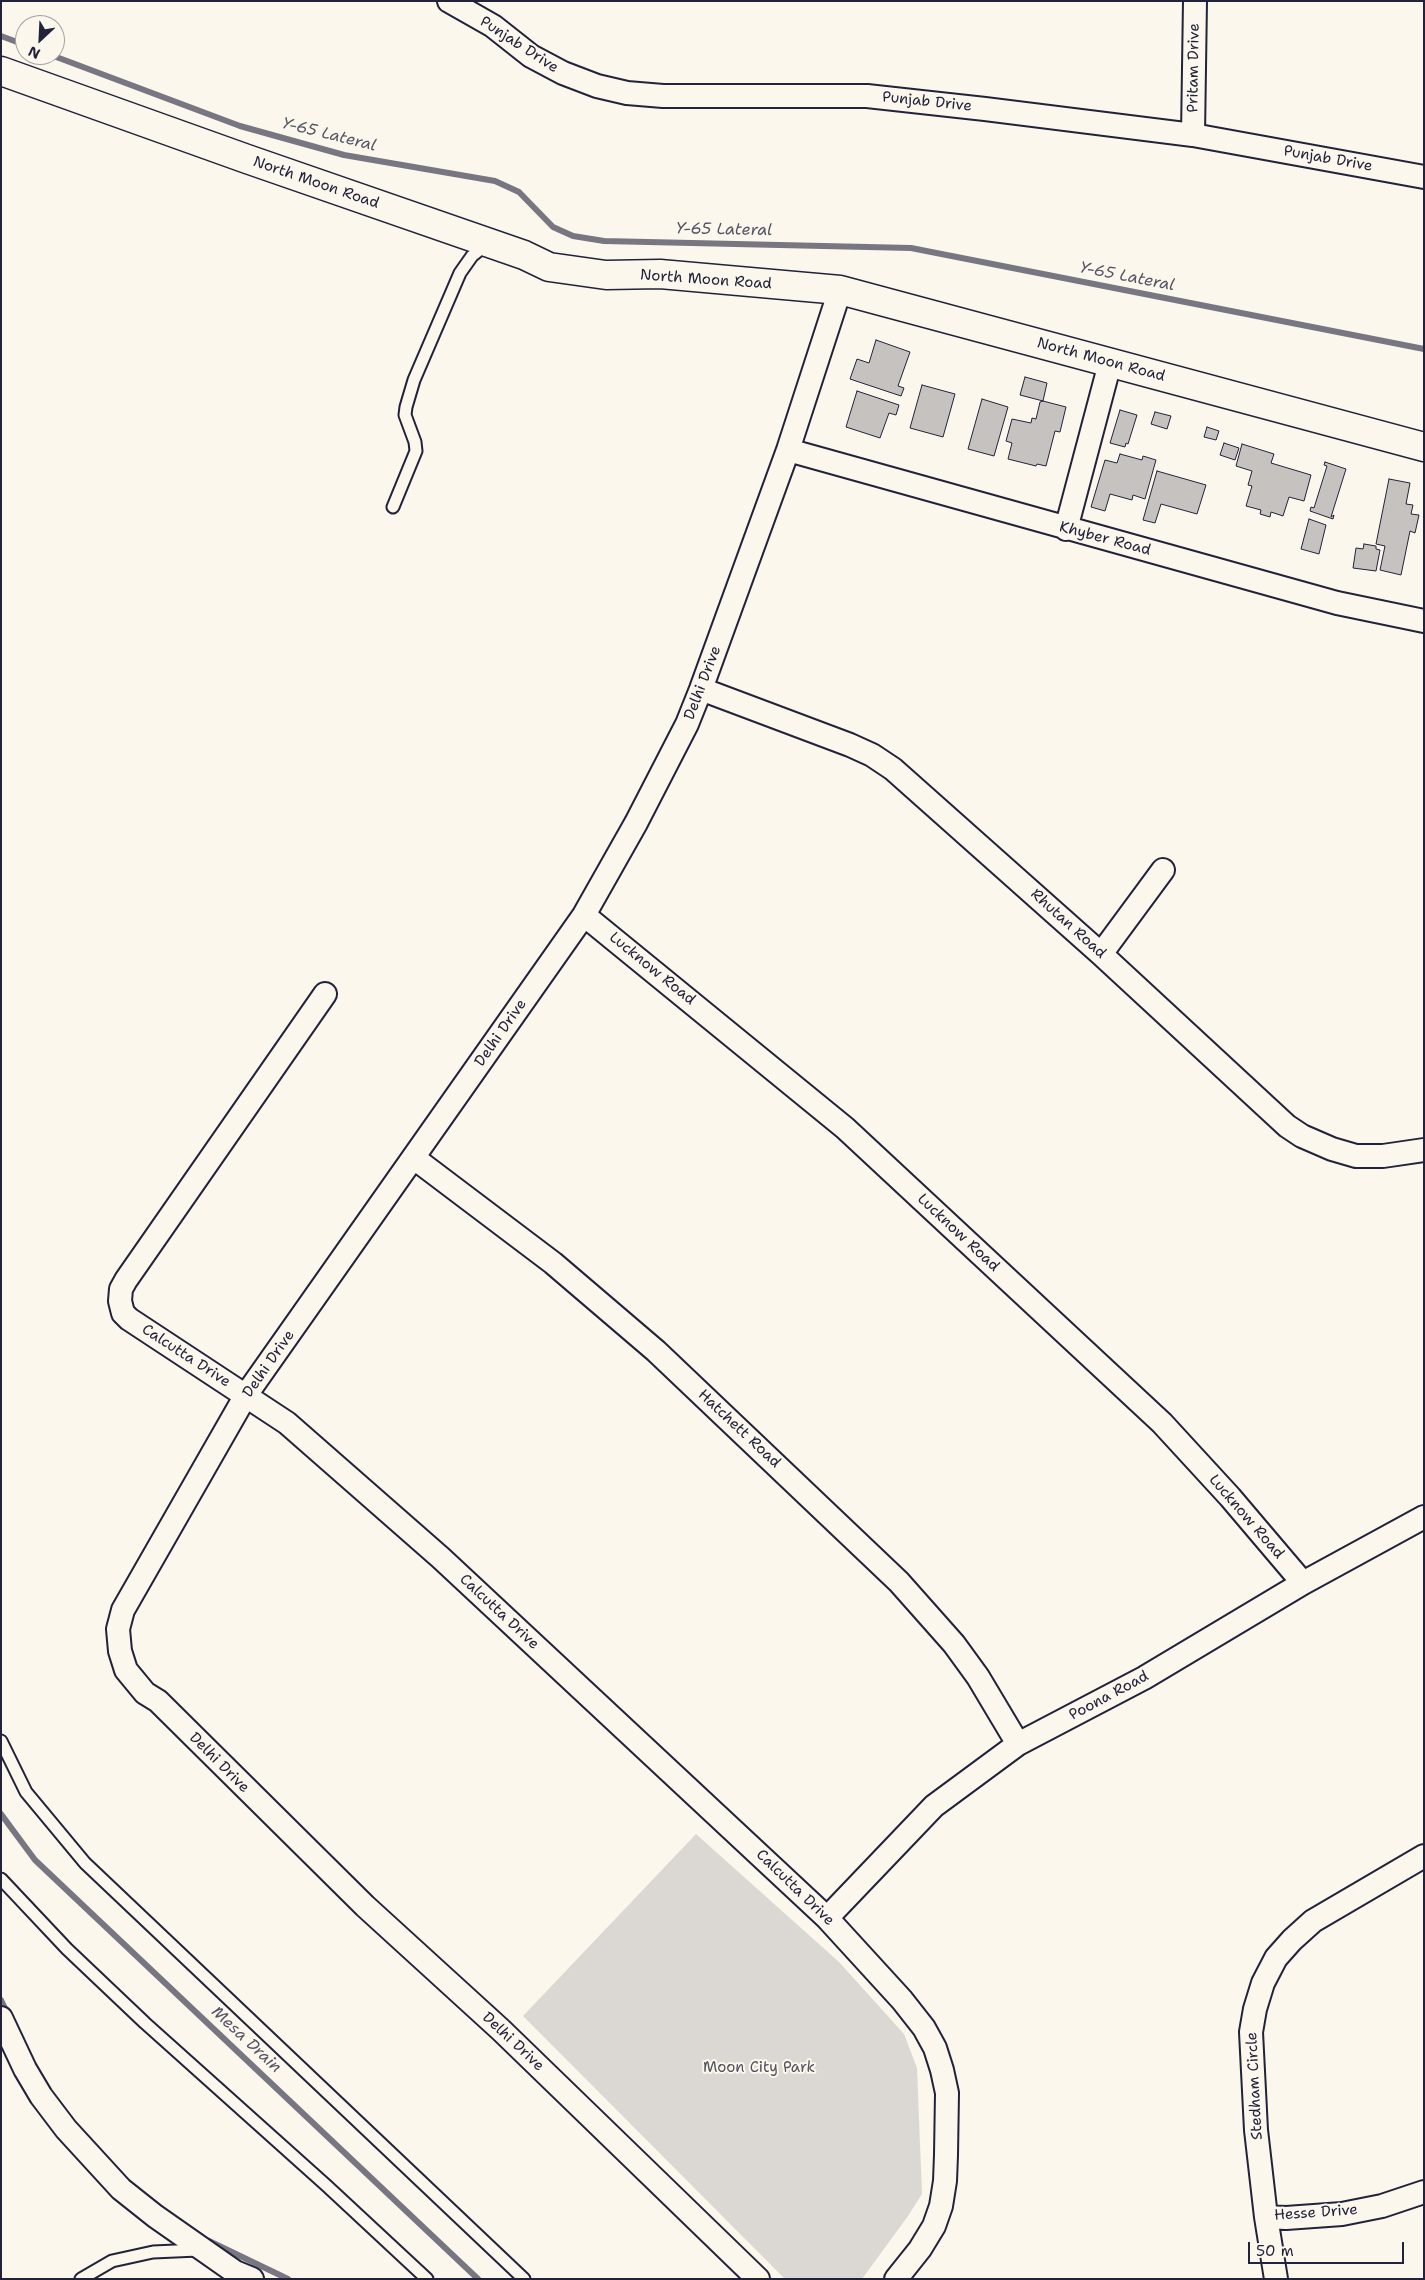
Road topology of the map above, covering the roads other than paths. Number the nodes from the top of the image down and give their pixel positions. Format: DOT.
graph roads {
  1 [pos="449,1"];
  2 [pos="1195,1"];
  3 [pos="1,70"];
  4 [pos="1193,135"];
  5 [pos="1424,177"];
  6 [pos="488,243"];
  7 [pos="840,290"];
  8 [pos="1110,363"];
  9 [pos="1424,447"];
  10 [pos="788,450"];
  11 [pos="393,506"];
  12 [pos="1066,529"];
  13 [pos="1424,621"];
  14 [pos="702,689"];
  15 [pos="1163,870"];
  16 [pos="584,914"];
  17 [pos="1101,954"];
  18 [pos="325,994"];
  19 [pos="1424,1150"];
  20 [pos="414,1158"];
  21 [pos="246,1395"];
  22 [pos="1424,1517"];
  23 [pos="1303,1583"];
  24 [pos="1,1741"];
  25 [pos="1018,1744"];
  26 [pos="1424,1856"];
  27 [pos="1,1879"];
  28 [pos="827,1918"];
  29 [pos="1,2018"];
  30 [pos="1424,2192"];
  31 [pos="1266,2217"];
  32 [pos="205,2249"];
  33 [pos="80,2279"];
  34 [pos="252,2279"];
  35 [pos="427,2279"];
  36 [pos="524,2279"];
  37 [pos="758,2279"];
  38 [pos="896,2279"];
  39 [pos="1276,2279"];
  1 -- 4 [label="street, Punjab Drive"];
  2 -- 4 [label="street, Pritam Drive"];
  3 -- 6 [label="street, North Moon Road"];
  4 -- 5 [label="street, Punjab Drive"];
  6 -- 7 [label="street, North Moon Road"];
  6 -- 11 [label="lane"];
  7 -- 8 [label="street, North Moon Road"];
  7 -- 10 [label="street, Delhi Drive"];
  8 -- 9 [label="street, North Moon Road"];
  8 -- 12 [label="street"];
  10 -- 12 [label="street, Khyber Road"];
  10 -- 14 [label="street, Delhi Drive"];
  12 -- 13 [label="street, Khyber Road"];
  14 -- 16 [label="street, Delhi Drive"];
  14 -- 17 [label="street, Rhutan Road"];
  15 -- 17 [label="street"];
  16 -- 20 [label="street, Delhi Drive"];
  16 -- 23 [label="street, Lucknow Road"];
  17 -- 19 [label="street, Rhutan Road"];
  18 -- 21 [label="street, Calcutta Drive"];
  20 -- 21 [label="street, Delhi Drive"];
  20 -- 25 [label="street, Hatchett Road"];
  21 -- 28 [label="street, Calcutta Drive"];
  21 -- 37 [label="street, Delhi Drive"];
  22 -- 23 [label="street, Poona Road"];
  23 -- 25 [label="street, Poona Road"];
  24 -- 36 [label="lane"];
  25 -- 28 [label="street, Poona Road"];
  26 -- 31 [label="street, Stedham Circle"];
  27 -- 35 [label="lane"];
  28 -- 38 [label="street, Calcutta Drive"];
  29 -- 32 [label="street"];
  30 -- 31 [label="street, Hesse Drive"];
  31 -- 39 [label="street, Stedham Circle"];
  32 -- 33 [label="lane"];
  32 -- 34 [label="street"];
}
